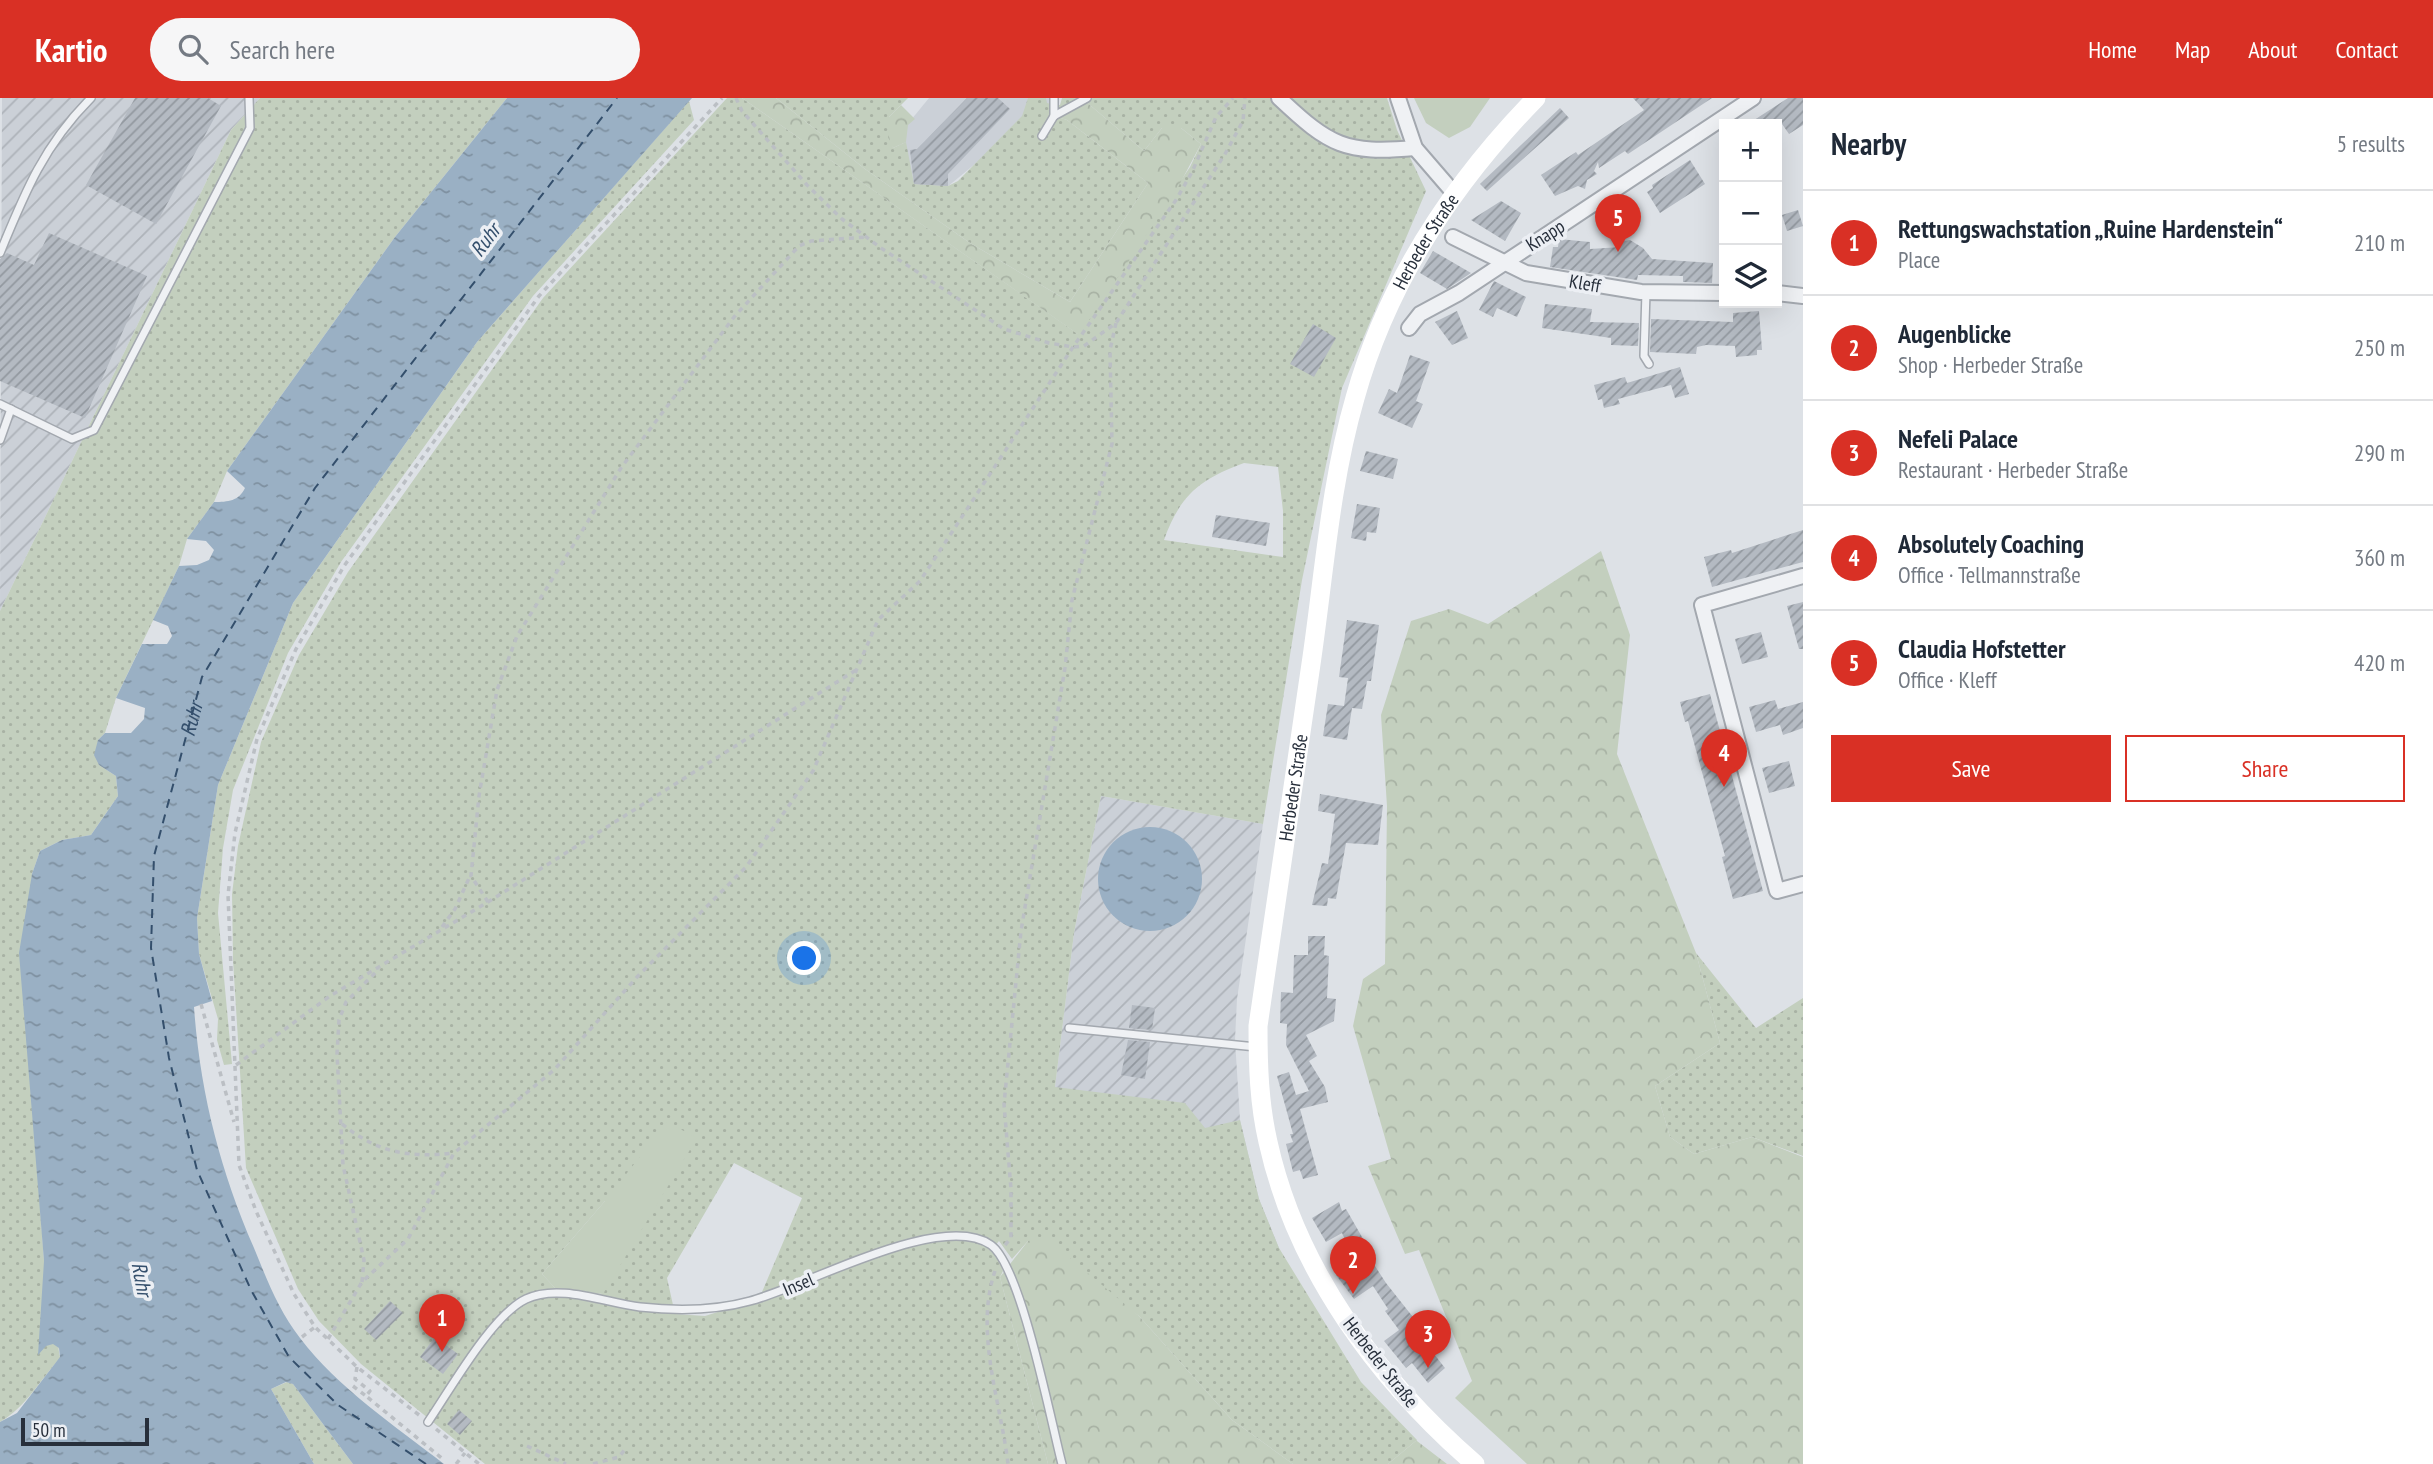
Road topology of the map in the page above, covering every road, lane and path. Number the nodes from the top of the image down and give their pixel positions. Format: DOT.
graph roads {
  1 [pos="91,98"];
  2 [pos="249,98"];
  3 [pos="722,98"];
  4 [pos="736,98"];
  5 [pos="1054,98"];
  6 [pos="1087,98"];
  7 [pos="1233,98"];
  8 [pos="1245,98"];
  9 [pos="1279,98"];
  10 [pos="1398,98"];
  11 [pos="1535,98"];
  12 [pos="1753,98"];
  13 [pos="1054,116"];
  14 [pos="1042,135"];
  15 [pos="1415,148"];
  16 [pos="1453,192"];
  17 [pos="866,237"];
  18 [pos="1453,237"];
  19 [pos="0,253"];
  20 [pos="1503,262"];
  21 [pos="1646,292"];
  22 [pos="1719,293"];
  23 [pos="1782,294"];
  24 [pos="1803,296"];
  25 [pos="1115,323"];
  26 [pos="1409,328"];
  27 [pos="1073,347"];
  28 [pos="1649,364"];
  29 [pos="0,404"];
  30 [pos="11,409"];
  31 [pos="0,440"];
  32 [pos="1803,576"];
  33 [pos="857,670"];
  34 [pos="471,876"];
  35 [pos="1803,884"];
  36 [pos="488,902"];
  37 [pos="441,929"];
  38 [pos="386,962"];
  39 [pos="201,1004"];
  40 [pos="1069,1028"];
  41 [pos="1258,1047"];
  42 [pos="236,1065"];
  43 [pos="341,1124"];
  44 [pos="236,1131"];
  45 [pos="454,1153"];
  46 [pos="1011,1238"];
  47 [pos="1003,1257"];
  48 [pos="362,1282"];
  49 [pos="316,1327"];
  50 [pos="302,1337"];
  51 [pos="327,1339"];
  52 [pos="356,1367"];
  53 [pos="353,1385"];
  54 [pos="366,1396"];
  55 [pos="428,1422"];
  56 [pos="527,1446"];
  57 [pos="626,1448"];
  58 [pos="466,1453"];
  59 [pos="444,1460"];
  60 [pos="456,1464"];
  61 [pos="479,1464"];
  62 [pos="566,1464"];
  63 [pos="593,1464"];
  64 [pos="1008,1464"];
  65 [pos="1062,1464"];
  66 [pos="1475,1464"];
  1 -- 19 [label="lane"];
  2 -- 30 [label="lane"];
  3 -- 42 [label="path"];
  4 -- 17 [label="path"];
  5 -- 13 [label="lane"];
  6 -- 13 [label="lane"];
  7 -- 27 [label="path"];
  8 -- 25 [label="path"];
  9 -- 15 [label="street"];
  10 -- 15 [label="street"];
  11 -- 16 [label="main road, Herbeder Straße"];
  12 -- 20 [label="street, Knapp"];
  13 -- 14 [label="lane"];
  15 -- 16 [label="street"];
  16 -- 41 [label="main road, Herbeder Straße"];
  17 -- 27 [label="path"];
  17 -- 34 [label="path"];
  18 -- 20 [label="street, Kleff"];
  20 -- 21 [label="street, Kleff"];
  20 -- 26 [label="street, Knapp"];
  21 -- 22 [label="street, Kleff"];
  21 -- 28 [label="lane"];
  23 -- 24 [label="street"];
  25 -- 27 [label="path"];
  25 -- 46 [label="path"];
  27 -- 33 [label="path"];
  29 -- 30 [label="lane"];
  30 -- 31 [label="lane"];
  32 -- 35 [label="street"];
  33 -- 36 [label="path"];
  33 -- 45 [label="path"];
  34 -- 36 [label="path"];
  34 -- 37 [label="path"];
  36 -- 37 [label="path"];
  37 -- 38 [label="path"];
  38 -- 42 [label="path"];
  38 -- 43 [label="path"];
  39 -- 44 [label="path"];
  40 -- 41 [label="lane"];
  41 -- 66 [label="main road, Herbeder Straße"];
  42 -- 44 [label="path"];
  43 -- 45 [label="path"];
  43 -- 48 [label="path"];
  44 -- 49 [label="path"];
  45 -- 48 [label="path"];
  47 -- 55 [label="lane, Insel"];
  47 -- 64 [label="path"];
  47 -- 65 [label="lane"];
  48 -- 51 [label="path"];
  49 -- 50 [label="path"];
  49 -- 51 [label="path"];
  51 -- 52 [label="path"];
  52 -- 54 [label="path"];
  52 -- 55 [label="path"];
  53 -- 54 [label="path"];
  54 -- 59 [label="path"];
  55 -- 58 [label="path"];
  56 -- 62 [label="path"];
  57 -- 63 [label="path"];
  58 -- 60 [label="path"];
  58 -- 61 [label="path"];
}
